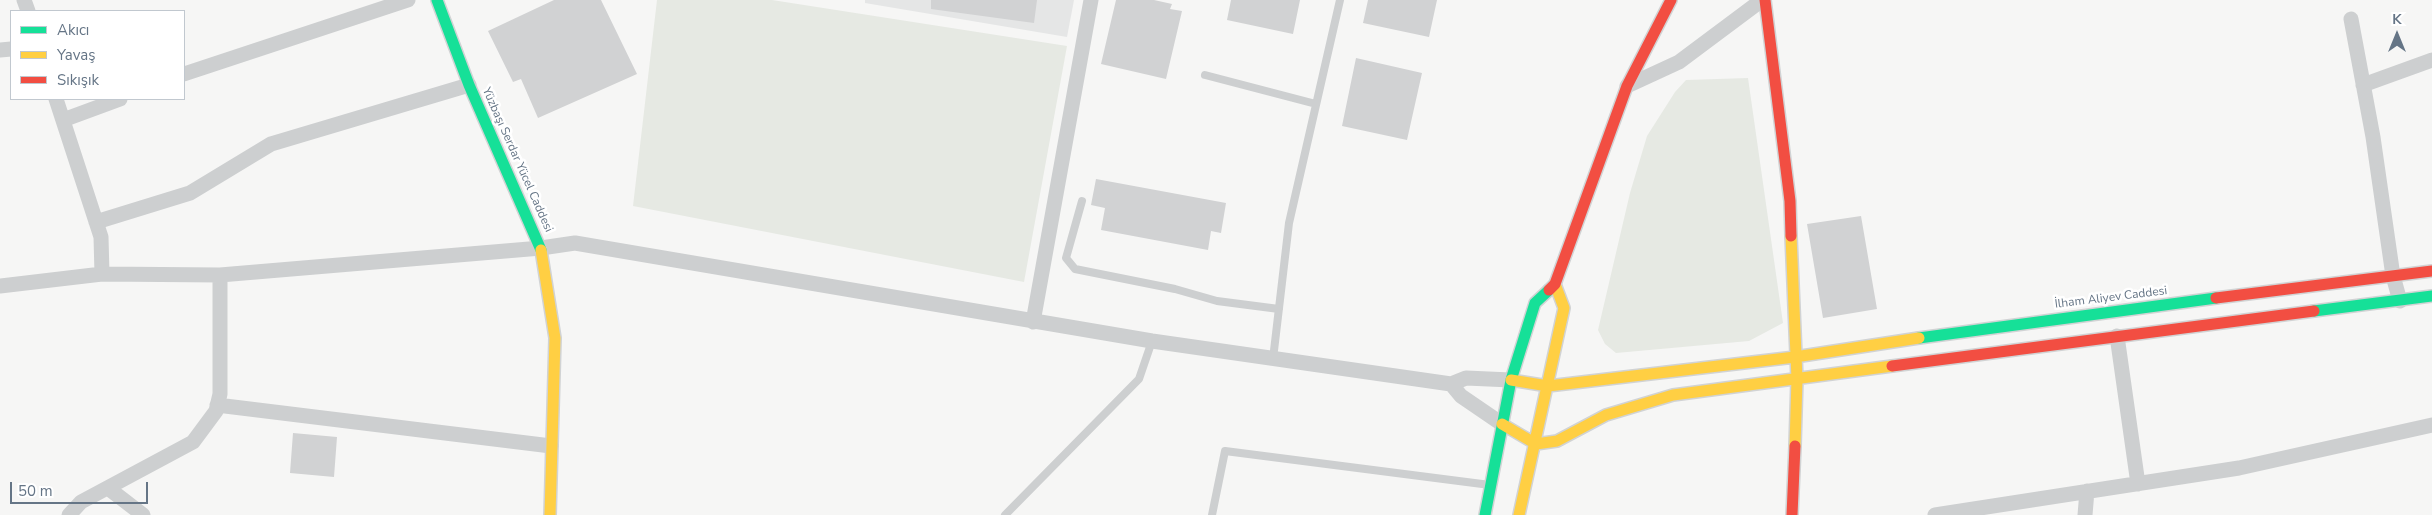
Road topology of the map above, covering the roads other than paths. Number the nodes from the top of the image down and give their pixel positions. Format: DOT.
graph roads {
  1 [pos="408,0"];
  2 [pos="438,0"];
  3 [pos="1091,0"];
  4 [pos="1340,0"];
  5 [pos="1671,0"];
  6 [pos="1763,0"];
  7 [pos="2351,19"];
  8 [pos="2432,60"];
  9 [pos="185,74"];
  10 [pos="1205,75"];
  11 [pos="469,85"];
  12 [pos="2363,85"];
  13 [pos="1627,86"];
  14 [pos="56,100"];
  15 [pos="117,100"];
  16 [pos="1316,104"];
  17 [pos="63,120"];
  18 [pos="1082,201"];
  19 [pos="96,222"];
  20 [pos="541,248"];
  21 [pos="2432,271"];
  22 [pos="102,274"];
  23 [pos="220,275"];
  24 [pos="2393,276"];
  25 [pos="1555,284"];
  26 [pos="0,286"];
  27 [pos="2432,296"];
  28 [pos="2400,301"];
  29 [pos="1279,309"];
  30 [pos="1033,322"];
  31 [pos="2118,336"];
  32 [pos="1152,341"];
  33 [pos="1795,357"];
  34 [pos="1273,358"];
  35 [pos="1797,379"];
  36 [pos="1511,380"];
  37 [pos="1451,384"];
  38 [pos="1548,386"];
  39 [pos="217,406"];
  40 [pos="1502,424"];
  41 [pos="2432,425"];
  42 [pos="1536,444"];
  43 [pos="552,446"];
  44 [pos="2138,484"];
  45 [pos="1490,485"];
  46 [pos="108,488"];
  47 [pos="2087,492"];
  48 [pos="69,515"];
  49 [pos="143,515"];
  50 [pos="550,515"];
  51 [pos="1005,515"];
  52 [pos="1212,515"];
  53 [pos="1485,515"];
  54 [pos="1519,515"];
  55 [pos="1792,515"];
  56 [pos="1935,515"];
  57 [pos="2085,515"];
  1 -- 9 [label="street"];
  2 -- 11 [label="street, Yüzbaşı Serdar Yücel Caddesi"];
  3 -- 30 [label="street"];
  4 -- 16 [label="lane"];
  5 -- 13 [label="street"];
  6 -- 13 [label="street"];
  6 -- 33 [label="street"];
  7 -- 12 [label="street"];
  8 -- 12 [label="street"];
  10 -- 16 [label="lane"];
  11 -- 19 [label="street"];
  11 -- 20 [label="street, Yüzbaşı Serdar Yücel Caddesi"];
  12 -- 24 [label="street"];
  13 -- 25 [label="street"];
  14 -- 17 [label="street"];
  15 -- 17 [label="street"];
  16 -- 29 [label="lane"];
  17 -- 19 [label="street"];
  18 -- 29 [label="lane"];
  19 -- 22 [label="street"];
  20 -- 23 [label="street"];
  20 -- 30 [label="street"];
  20 -- 43 [label="street, Yüzbaşı Serdar Yücel Caddesi"];
  21 -- 24 [label="street, İlham Aliyev Caddesi"];
  22 -- 23 [label="street"];
  22 -- 26 [label="street"];
  23 -- 39 [label="street"];
  24 -- 28 [label="street"];
  24 -- 33 [label="street, İlham Aliyev Caddesi"];
  25 -- 36 [label="street"];
  25 -- 38 [label="street"];
  27 -- 28 [label="street"];
  28 -- 31 [label="street"];
  29 -- 34 [label="lane"];
  30 -- 32 [label="street"];
  31 -- 35 [label="street"];
  31 -- 44 [label="street"];
  32 -- 34 [label="street"];
  32 -- 51 [label="lane"];
  33 -- 35 [label="street"];
  33 -- 38 [label="street, İlham Aliyev Caddesi"];
  34 -- 37 [label="street"];
  35 -- 42 [label="street"];
  35 -- 55 [label="street"];
  36 -- 37 [label="street"];
  36 -- 38 [label="street, İlham Aliyev Caddesi"];
  36 -- 40 [label="street"];
  37 -- 40 [label="street"];
  38 -- 42 [label="street"];
  39 -- 43 [label="street"];
  39 -- 46 [label="street"];
  40 -- 42 [label="street"];
  40 -- 45 [label="street"];
  41 -- 44 [label="street"];
  42 -- 54 [label="street"];
  43 -- 50 [label="street, Yüzbaşı Serdar Yücel Caddesi"];
  44 -- 47 [label="street"];
  45 -- 52 [label="lane"];
  45 -- 53 [label="street"];
  46 -- 48 [label="street"];
  46 -- 49 [label="street"];
  47 -- 56 [label="street"];
  47 -- 57 [label="street"];
}
